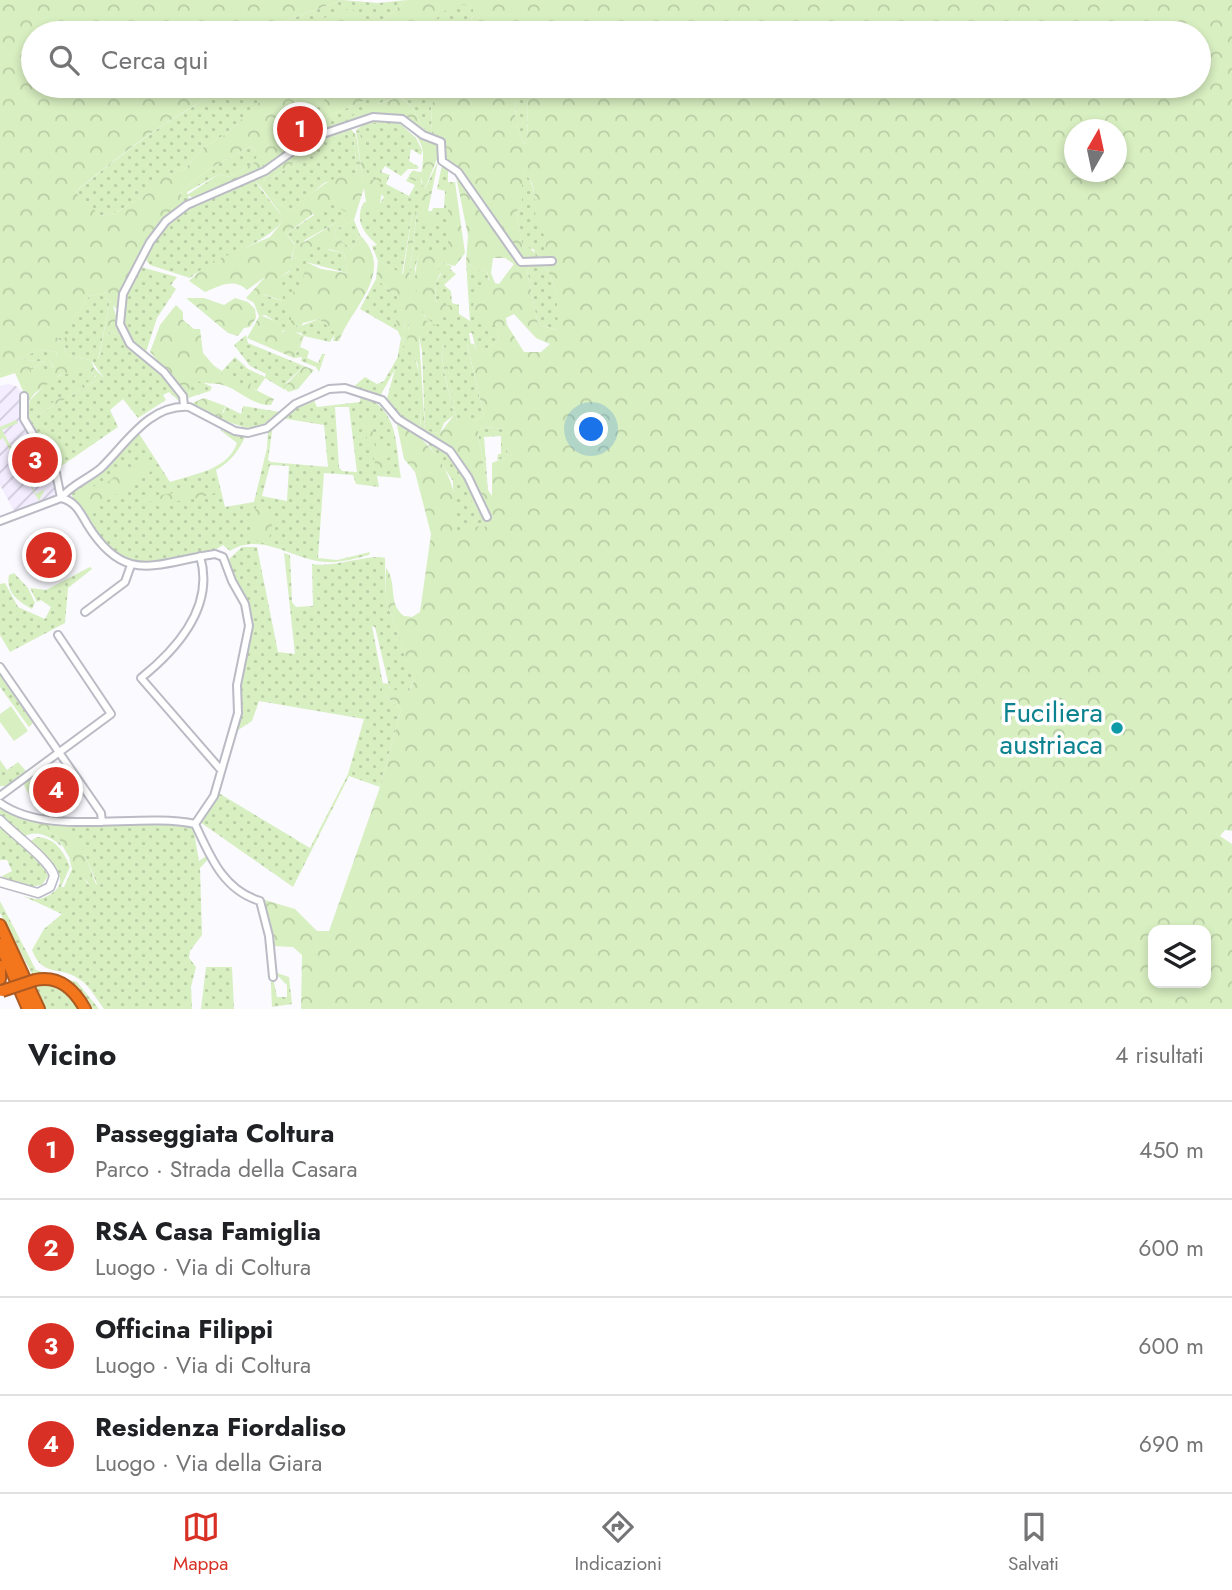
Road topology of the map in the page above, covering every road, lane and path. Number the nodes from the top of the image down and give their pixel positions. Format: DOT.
graph roads {
  1 [pos="552,261"];
  2 [pos="24,396"];
  3 [pos="184,406"];
  4 [pos="61,498"];
  5 [pos="487,517"];
  6 [pos="0,521"];
  7 [pos="200,556"];
  8 [pos="131,565"];
  9 [pos="85,612"];
  10 [pos="58,635"];
  11 [pos="0,667"];
  12 [pos="60,752"];
  13 [pos="221,770"];
  14 [pos="1,796"];
  15 [pos="0,803"];
  16 [pos="18,813"];
  17 [pos="0,820"];
  18 [pos="102,822"];
  19 [pos="195,824"];
  20 [pos="0,882"];
  21 [pos="0,925"];
  22 [pos="0,944"];
  23 [pos="0,966"];
  24 [pos="273,977"];
  25 [pos="0,979"];
  26 [pos="1,992"];
  27 [pos="28,1009"];
  28 [pos="39,1009"];
  29 [pos="85,1009"];
  1 -- 3 [label="street"];
  2 -- 4 [label="street"];
  3 -- 4 [label="street"];
  3 -- 5 [label="street"];
  4 -- 6 [label="street"];
  4 -- 8 [label="street"];
  7 -- 8 [label="street"];
  7 -- 13 [label="street"];
  7 -- 13 [label="street"];
  8 -- 9 [label="street"];
  10 -- 12 [label="street"];
  11 -- 12 [label="street"];
  12 -- 14 [label="street"];
  12 -- 18 [label="street"];
  13 -- 19 [label="street"];
  14 -- 16 [label="street"];
  15 -- 16 [label="street"];
  16 -- 18 [label="street"];
  17 -- 20 [label="street"];
  18 -- 19 [label="street"];
  19 -- 24 [label="street"];
  21 -- 28 [label="highway"];
  22 -- 27 [label="highway"];
  23 -- 25 [label="highway"];
  26 -- 29 [label="highway, bridge"];
}
